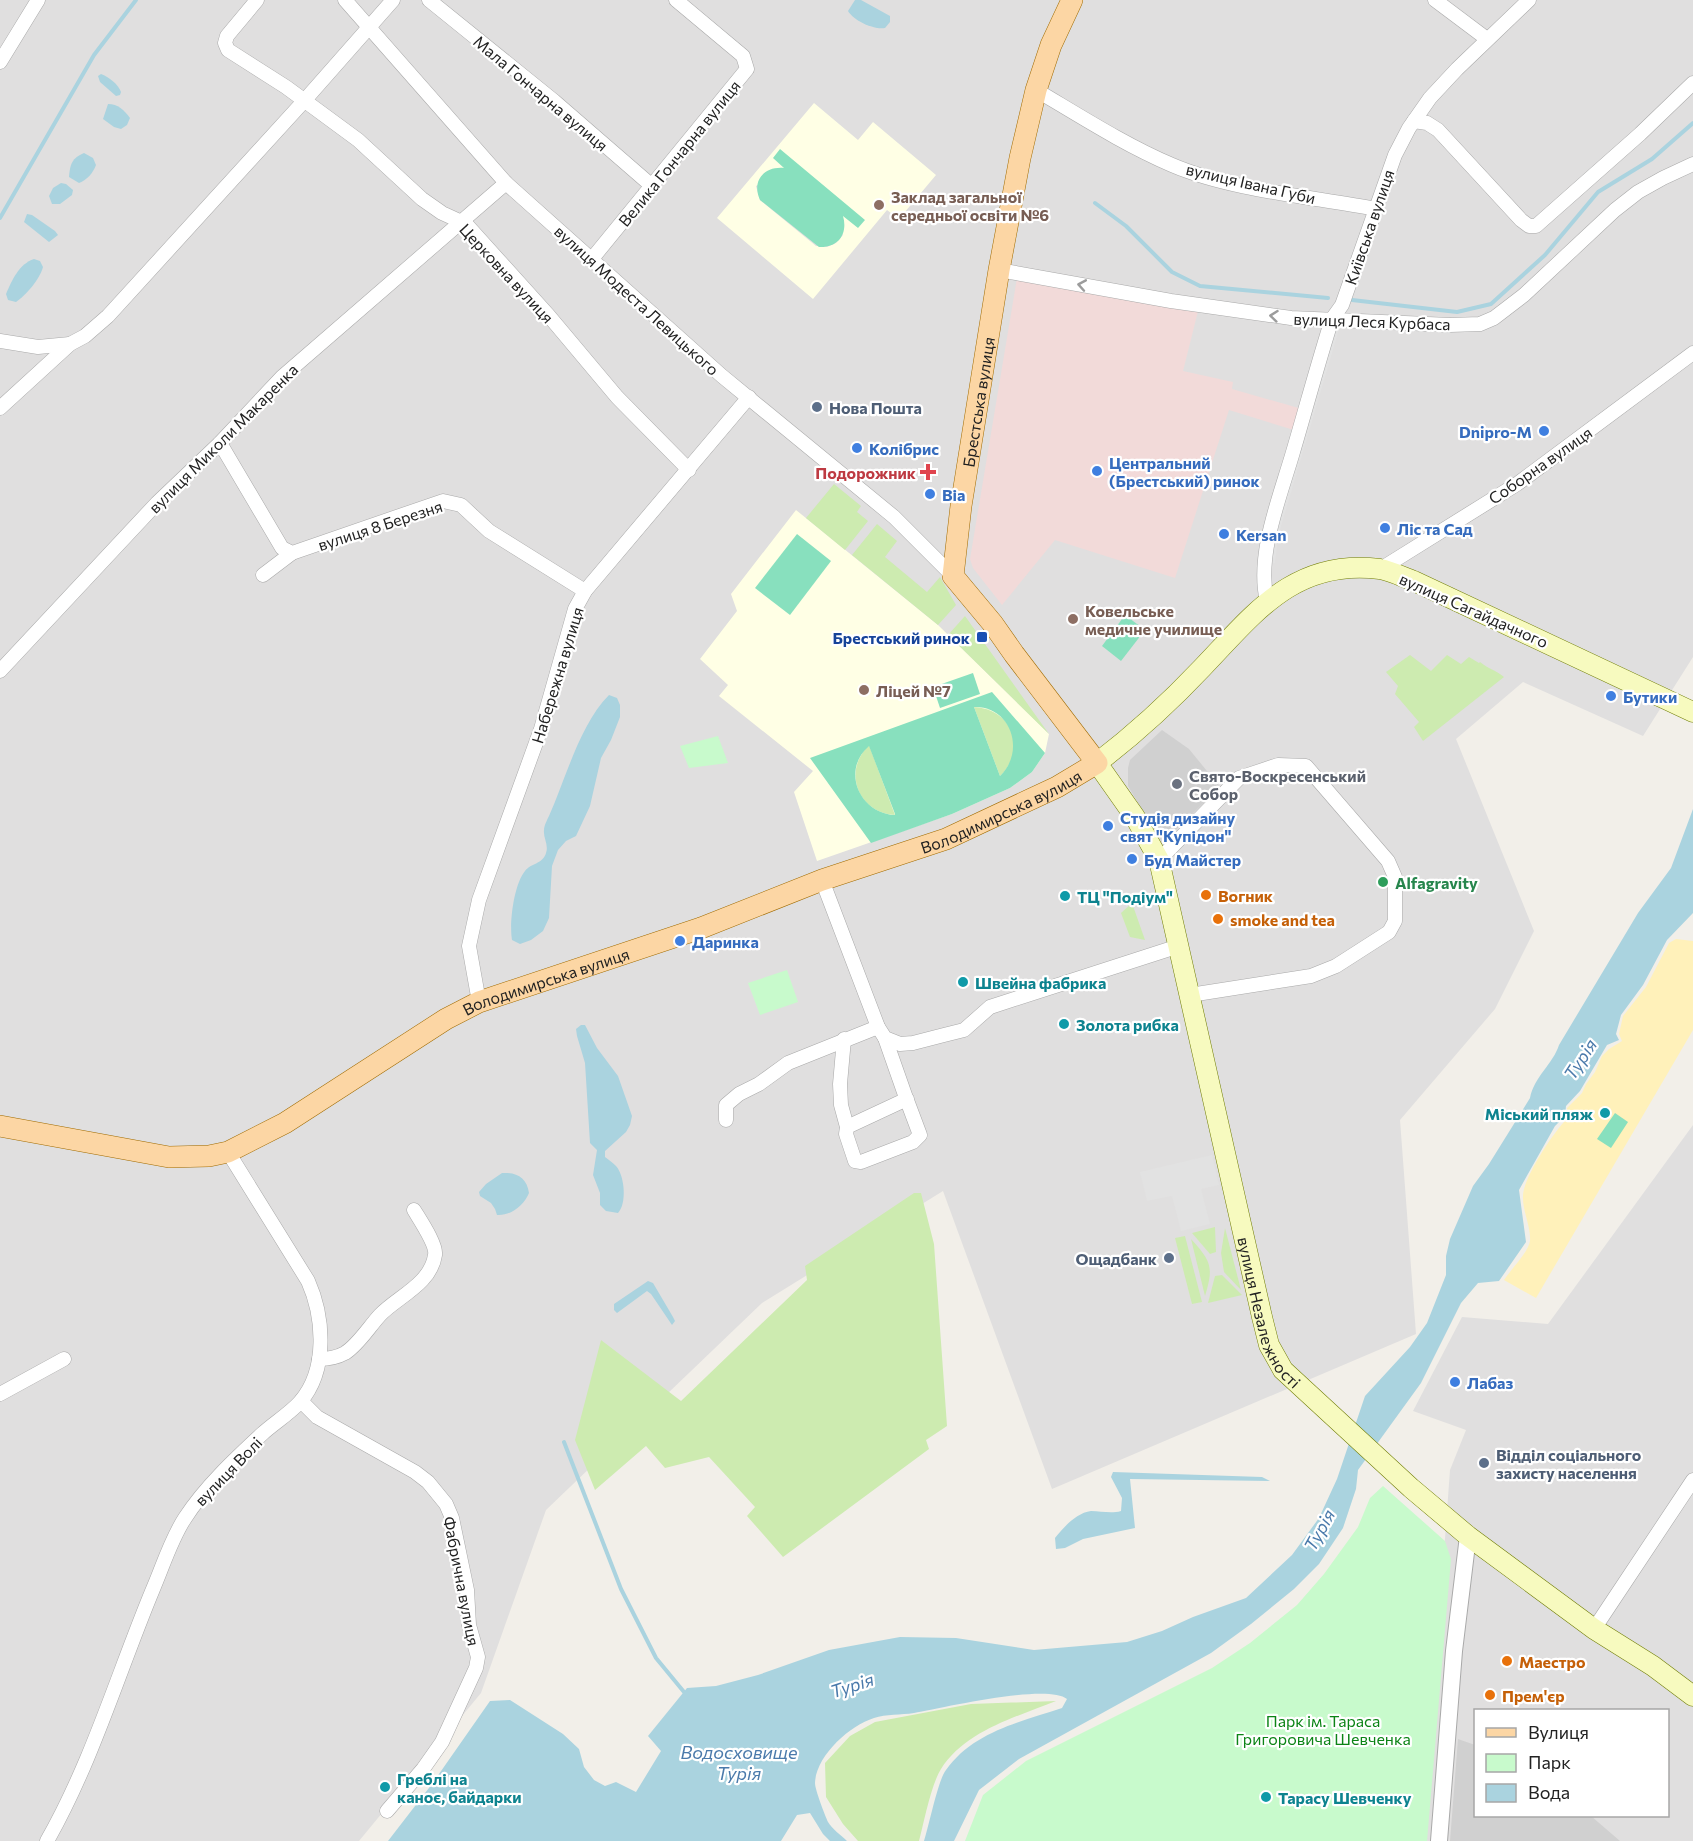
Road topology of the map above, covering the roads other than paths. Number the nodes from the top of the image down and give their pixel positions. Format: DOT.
graph roads {
  1 [pos="39,0"];
  2 [pos="257,0"];
  3 [pos="345,0"];
  4 [pos="393,0"];
  5 [pos="429,0"];
  6 [pos="676,0"];
  7 [pos="1072,0"];
  8 [pos="1435,0"];
  9 [pos="1529,0"];
  10 [pos="369,27"];
  11 [pos="1487,39"];
  12 [pos="0,62"];
  13 [pos="1693,83"];
  14 [pos="1036,90"];
  15 [pos="304,101"];
  16 [pos="1414,121"];
  17 [pos="1693,164"];
  18 [pos="506,183"];
  19 [pos="652,186"];
  20 [pos="1376,209"];
  21 [pos="461,221"];
  22 [pos="591,260"];
  23 [pos="999,270"];
  24 [pos="1332,319"];
  25 [pos="0,341"];
  26 [pos="70,344"];
  27 [pos="1693,353"];
  28 [pos="749,398"];
  29 [pos="0,408"];
  30 [pos="220,443"];
  31 [pos="689,470"];
  32 [pos="292,553"];
  33 [pos="1385,571"];
  34 [pos="263,575"];
  35 [pos="953,576"];
  36 [pos="585,591"];
  37 [pos="1267,601"];
  38 [pos="0,670"];
  39 [pos="1693,712"];
  40 [pos="1097,763"];
  41 [pos="1159,860"];
  42 [pos="822,880"];
  43 [pos="1179,946"];
  44 [pos="1190,995"];
  45 [pos="479,1002"];
  46 [pos="882,1032"];
  47 [pos="844,1039"];
  48 [pos="907,1099"];
  49 [pos="726,1120"];
  50 [pos="0,1126"];
  51 [pos="847,1127"];
  52 [pos="228,1152"];
  53 [pos="414,1210"];
  54 [pos="64,1359"];
  55 [pos="319,1359"];
  56 [pos="0,1394"];
  57 [pos="301,1401"];
  58 [pos="1693,1480"];
  59 [pos="1468,1536"];
  60 [pos="1594,1629"];
  61 [pos="1693,1696"];
  62 [pos="387,1811"];
  63 [pos="47,1841"];
  64 [pos="1438,1841"];
  1 -- 12 [label="street"];
  2 -- 15 [label="street, Церковна вулиця"];
  3 -- 10 [label="street, вулиця Модеста Левицького"];
  4 -- 10 [label="street"];
  5 -- 19 [label="street, Мала Гончарна вулиця"];
  6 -- 19 [label="street, Велика Гончарна вулиця"];
  7 -- 14 [label="main road, Брестська вулиця"];
  8 -- 11 [label="street"];
  9 -- 11 [label="street, Київська вулиця"];
  10 -- 15 [label="street"];
  10 -- 18 [label="street, вулиця Модеста Левицького"];
  11 -- 16 [label="street, Київська вулиця"];
  13 -- 16 [label="street"];
  14 -- 20 [label="street, вулиця Івана Губи"];
  14 -- 23 [label="main road, Брестська вулиця"];
  15 -- 21 [label="street, Церковна вулиця"];
  15 -- 26 [label="street"];
  16 -- 20 [label="street, Київська вулиця"];
  17 -- 24 [label="street, вулиця Леся Курбаса"];
  18 -- 21 [label="street, вулиця Миколи Макаренка"];
  18 -- 22 [label="street, вулиця Модеста Левицького"];
  19 -- 22 [label="street, Велика Гончарна вулиця"];
  20 -- 24 [label="street, Київська вулиця"];
  21 -- 30 [label="street, вулиця Миколи Макаренка"];
  21 -- 31 [label="street, Церковна вулиця"];
  22 -- 28 [label="street, вулиця Модеста Левицького"];
  24 -- 23 [label="street, вулиця Леся Курбаса, one-way"];
  23 -- 35 [label="main road, Брестська вулиця"];
  24 -- 37 [label="street, Київська вулиця"];
  25 -- 26 [label="street"];
  26 -- 29 [label="street"];
  27 -- 33 [label="street, Соборна вулиця"];
  28 -- 31 [label="street, Набережна вулиця"];
  28 -- 35 [label="street, вулиця Модеста Левицького"];
  30 -- 32 [label="street"];
  30 -- 38 [label="street, вулиця Миколи Макаренка"];
  31 -- 36 [label="street, Набережна вулиця"];
  32 -- 34 [label="street, вулиця 8 Березня"];
  32 -- 36 [label="street, вулиця 8 Березня"];
  33 -- 37 [label="main road, вулиця Сагайдачного"];
  33 -- 39 [label="main road, вулиця Сагайдачного"];
  35 -- 40 [label="main road"];
  36 -- 45 [label="street, Набережна вулиця"];
  37 -- 40 [label="main road, вулиця Сагайдачного"];
  40 -- 41 [label="main road, вулиця Незалежності"];
  40 -- 42 [label="main road, Володимирська вулиця"];
  41 -- 43 [label="main road, вулиця Незалежності"];
  41 -- 44 [label="street"];
  42 -- 45 [label="main road, Володимирська вулиця"];
  42 -- 46 [label="street"];
  43 -- 44 [label="main road, вулиця Незалежності"];
  43 -- 46 [label="street"];
  44 -- 59 [label="main road, вулиця Незалежності"];
  45 -- 52 [label="main road, Володимирська вулиця"];
  46 -- 47 [label="street"];
  46 -- 48 [label="street"];
  47 -- 49 [label="street"];
  47 -- 51 [label="street"];
  48 -- 51 [label="street"];
  48 -- 51 [label="street"];
  50 -- 52 [label="main road, Володимирська вулиця"];
  52 -- 55 [label="street, вулиця Волі"];
  53 -- 55 [label="street"];
  54 -- 56 [label="street"];
  55 -- 57 [label="street, вулиця Волі"];
  57 -- 62 [label="street, Фабрична вулиця"];
  57 -- 63 [label="street, вулиця Волі"];
  58 -- 60 [label="street"];
  59 -- 60 [label="main road, вулиця Незалежності"];
  59 -- 64 [label="street"];
  60 -- 61 [label="main road, вулиця Незалежності"];
}
